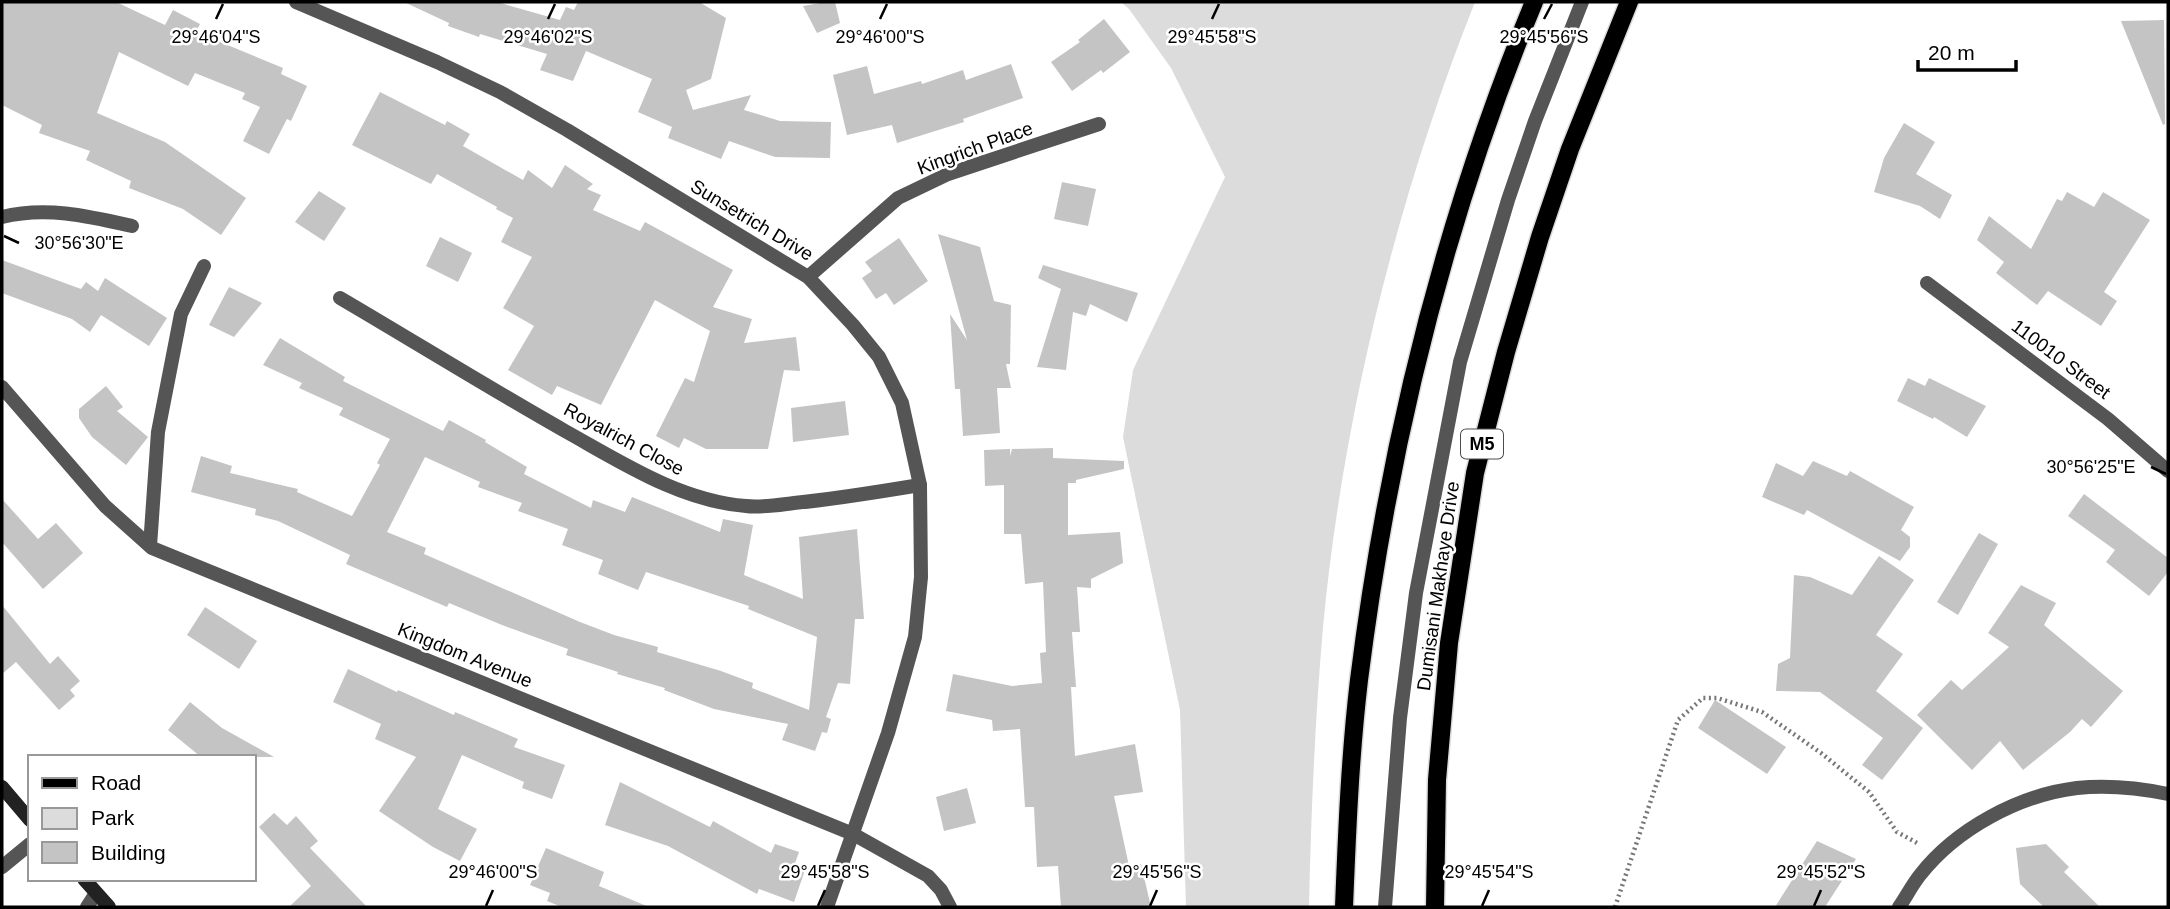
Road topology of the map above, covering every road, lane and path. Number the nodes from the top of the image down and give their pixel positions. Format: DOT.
graph roads {
  1 [pos="296,2"];
  2 [pos="1534,2"];
  3 [pos="1582,2"];
  4 [pos="1629,2"];
  5 [pos="1099,124"];
  6 [pos="2,217"];
  7 [pos="132,226"];
  8 [pos="204,266"];
  9 [pos="808,277"];
  10 [pos="1927,283"];
  11 [pos="340,298"];
  12 [pos="2,387"];
  13 [pos="2168,471"];
  14 [pos="920,485"];
  15 [pos="150,546"];
  16 [pos="2,787"];
  17 [pos="2168,794"];
  18 [pos="28,818"];
  19 [pos="853,834"];
  20 [pos="28,846"];
  21 [pos="1939,855"];
  22 [pos="1390,858"];
  23 [pos="2,867"];
  24 [pos="85,881"];
  25 [pos="96,893"];
  26 [pos="87,907"];
  27 [pos="108,907"];
  28 [pos="827,907"];
  29 [pos="950,907"];
  30 [pos="1344,907"];
  31 [pos="1385,907"];
  32 [pos="1392,907"];
  33 [pos="1435,907"];
  34 [pos="1615,907"];
  35 [pos="1899,907"];
  1 -- 9 [label="street, Sunsetrich Drive"];
  2 -- 30 [label="main road"];
  3 -- 22 [label="street"];
  4 -- 33 [label="main road, Dumisani Makhaye Drive / M5"];
  5 -- 9 [label="street, Kingrich Place"];
  6 -- 7 [label="street"];
  8 -- 15 [label="street"];
  9 -- 14 [label="street, Sunsetrich Drive"];
  10 -- 13 [label="street, 110010 Street"];
  11 -- 14 [label="street, Royalrich Close"];
  12 -- 15 [label="street, Kingdom Avenue"];
  14 -- 19 [label="street, Sunsetrich Drive"];
  15 -- 19 [label="street, Kingdom Avenue"];
  16 -- 18 [label="street"];
  17 -- 21 [label="street"];
  19 -- 28 [label="street, Sunsetrich Drive"];
  19 -- 29 [label="street, Kingdom Avenue"];
  20 -- 23 [label="street"];
  21 -- 34 [label="path"];
  21 -- 35 [label="street"];
  22 -- 31 [label="street"];
  22 -- 32 [label="street"];
  24 -- 25 [label="street"];
  25 -- 26 [label="street"];
  25 -- 27 [label="street"];
}
